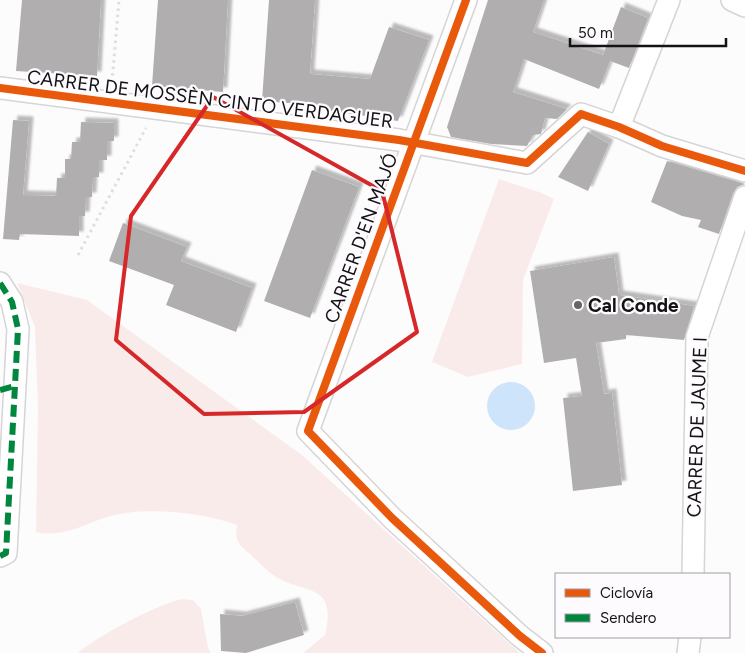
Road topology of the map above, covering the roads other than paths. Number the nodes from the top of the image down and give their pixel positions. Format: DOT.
graph roads {
  1 [pos="466,0"];
  2 [pos="669,0"];
  3 [pos="732,0"];
  4 [pos="745,6"];
  5 [pos="0,88"];
  6 [pos="619,127"];
  7 [pos="413,142"];
  8 [pos="745,171"];
  9 [pos="745,197"];
  10 [pos="0,283"];
  11 [pos="8,388"];
  12 [pos="3,555"];
  13 [pos="693,573"];
  14 [pos="690,638"];
  15 [pos="542,653"];
  16 [pos="688,653"];
  1 -- 7 [label="street, CARRER D'EN MAJÓ"];
  2 -- 6 [label="street"];
  3 -- 4 [label="street"];
  5 -- 7 [label="street, CARRER DE MOSSÈN CINTO VERDAGUER"];
  6 -- 7 [label="street, CARRER DE MOSSÈN CINTO VERDAGUER"];
  6 -- 8 [label="street, CARRER DE MOSSÈN CINTO VERDAGUER"];
  7 -- 15 [label="street, CARRER D'EN MAJÓ"];
  9 -- 13 [label="street, CARRER DE JAUME I"];
  10 -- 11 [label="street"];
  11 -- 12 [label="street"];
  14 -- 16 [label="street"];
}
